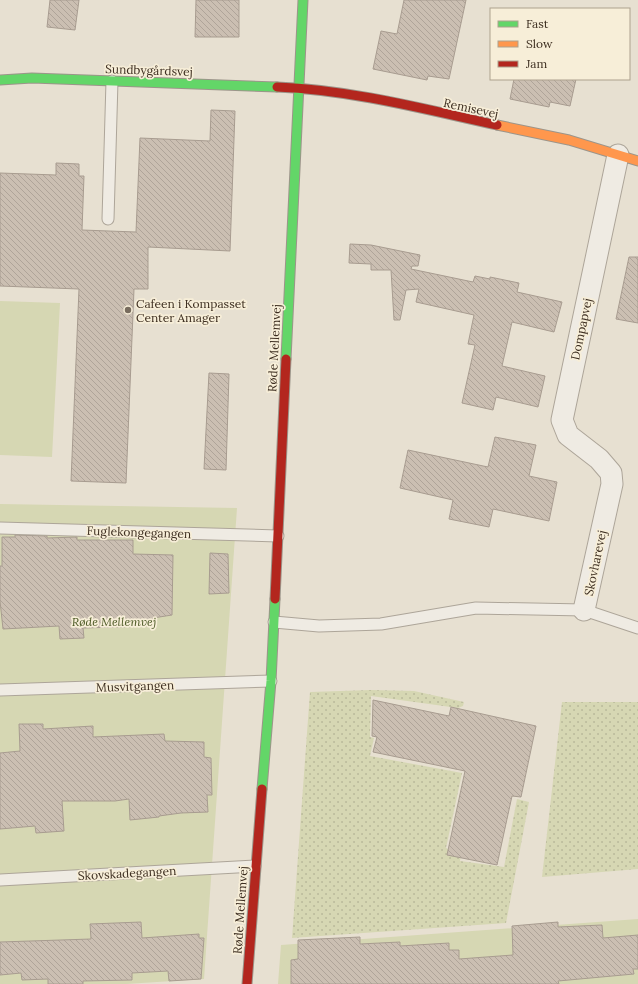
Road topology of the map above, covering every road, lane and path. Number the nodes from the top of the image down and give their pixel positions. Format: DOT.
graph roads {
  1 [pos="303,0"];
  2 [pos="0,80"];
  3 [pos="112,81"];
  4 [pos="298,88"];
  5 [pos="618,155"];
  6 [pos="638,161"];
  7 [pos="108,219"];
  8 [pos="612,484"];
  9 [pos="0,528"];
  10 [pos="278,536"];
  11 [pos="584,610"];
  12 [pos="274,622"];
  13 [pos="638,628"];
  14 [pos="271,681"];
  15 [pos="0,690"];
  16 [pos="255,866"];
  17 [pos="0,880"];
  18 [pos="246,984"];
  1 -- 4 [label="street, Røde Mellemvej"];
  2 -- 3 [label="street, Sundbygårdsvej"];
  3 -- 4 [label="street, Sundbygårdsvej"];
  3 -- 7 [label="lane"];
  4 -- 5 [label="street, Remisevej"];
  4 -- 10 [label="street, Røde Mellemvej"];
  5 -- 6 [label="street, Remisevej"];
  5 -- 8 [label="street, Dompapvej"];
  8 -- 11 [label="street, Skovharevej"];
  9 -- 10 [label="lane, Fuglekongegangen"];
  10 -- 12 [label="street, Røde Mellemvej"];
  11 -- 12 [label="lane"];
  11 -- 13 [label="lane, Skovharevej"];
  12 -- 14 [label="street, Røde Mellemvej"];
  14 -- 15 [label="lane, Musvitgangen"];
  14 -- 16 [label="street, Røde Mellemvej"];
  16 -- 17 [label="lane, Skovskadegangen"];
  16 -- 18 [label="street, Røde Mellemvej"];
}
